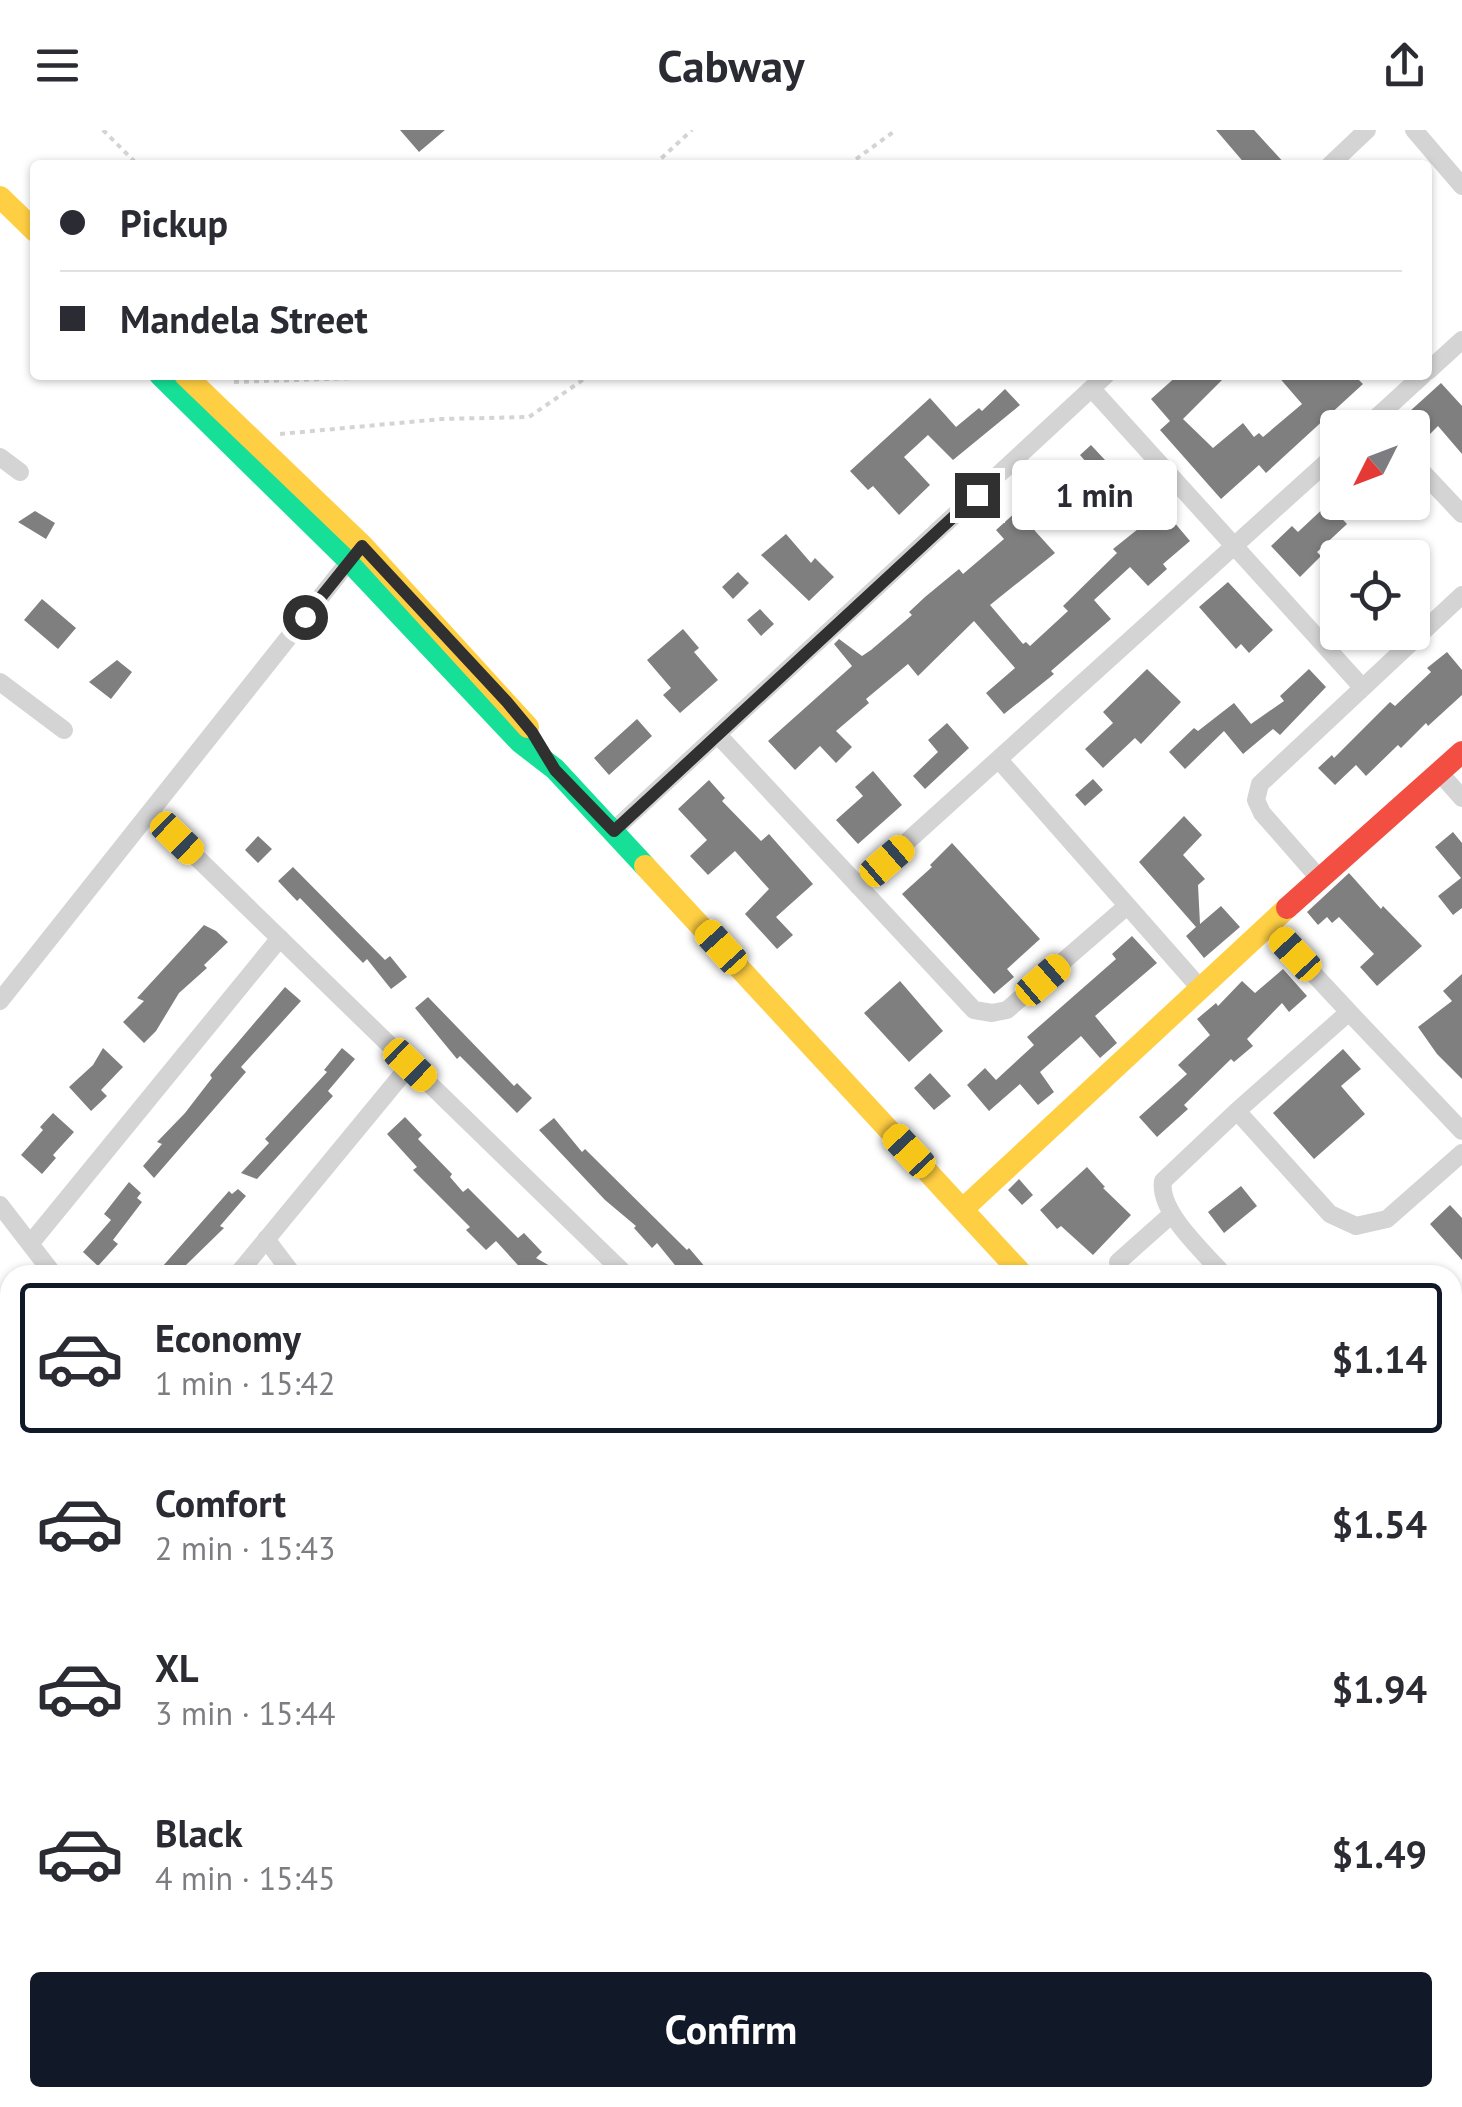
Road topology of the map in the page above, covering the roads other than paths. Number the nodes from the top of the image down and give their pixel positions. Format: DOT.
graph roads {
  1 [pos="1367,130"];
  2 [pos="1414,130"];
  3 [pos="1335,160"];
  4 [pos="1462,186"];
  5 [pos="0,198"];
  6 [pos="0,218"];
  7 [pos="30,227"];
  8 [pos="30,247"];
  9 [pos="1462,340"];
  10 [pos="1432,368"];
  11 [pos="166,380"];
  12 [pos="191,380"];
  13 [pos="1101,380"];
  14 [pos="1419,380"];
  15 [pos="1092,388"];
  16 [pos="1388,410"];
  17 [pos="0,456"];
  18 [pos="1320,468"];
  19 [pos="20,472"];
  20 [pos="1430,479"];
  21 [pos="1462,514"];
  22 [pos="1232,546"];
  23 [pos="356,553"];
  24 [pos="1462,595"];
  25 [pos="0,682"];
  26 [pos="1362,687"];
  27 [pos="64,730"];
  28 [pos="718,734"];
  29 [pos="1462,752"];
  30 [pos="1000,762"];
  31 [pos="1440,773"];
  32 [pos="1462,798"];
  33 [pos="151,813"];
  34 [pos="614,831"];
  35 [pos="1319,878"];
  36 [pos="858,886"];
  37 [pos="1127,906"];
  38 [pos="1268,925"];
  39 [pos="280,938"];
  40 [pos="1200,988"];
  41 [pos="0,1001"];
  42 [pos="1349,1012"];
  43 [pos="410,1065"];
  44 [pos="1236,1110"];
  45 [pos="1462,1131"];
  46 [pos="1462,1153"];
  47 [pos="0,1204"];
  48 [pos="963,1209"];
  49 [pos="1172,1214"];
  50 [pos="266,1239"];
  51 [pos="30,1244"];
  52 [pos="1118,1262"];
  53 [pos="46,1265"];
  54 [pos="245,1265"];
  55 [pos="286,1265"];
  56 [pos="616,1265"];
  57 [pos="1014,1265"];
  58 [pos="1215,1265"];
  1 -- 3 [label="street"];
  2 -- 4 [label="street"];
  5 -- 7 [label="main road"];
  6 -- 8 [label="main road"];
  9 -- 10 [label="street"];
  11 -- 23 [label="main road"];
  12 -- 23 [label="main road"];
  13 -- 15 [label="street"];
  14 -- 16 [label="street"];
  15 -- 22 [label="street"];
  15 -- 28 [label="street"];
  17 -- 19 [label="street"];
  18 -- 22 [label="street"];
  20 -- 21 [label="street"];
  22 -- 26 [label="street"];
  22 -- 30 [label="street"];
  23 -- 33 [label="street"];
  23 -- 34 [label="main road"];
  24 -- 26 [label="street"];
  25 -- 27 [label="street"];
  26 -- 35 [label="street"];
  28 -- 34 [label="street"];
  28 -- 36 [label="street"];
  29 -- 31 [label="main road"];
  30 -- 36 [label="street"];
  30 -- 37 [label="street"];
  31 -- 32 [label="street"];
  31 -- 35 [label="main road"];
  33 -- 39 [label="street"];
  33 -- 41 [label="street"];
  34 -- 48 [label="main road"];
  35 -- 38 [label="main road"];
  36 -- 37 [label="street"];
  37 -- 40 [label="street"];
  38 -- 40 [label="main road"];
  38 -- 42 [label="street"];
  39 -- 43 [label="street"];
  39 -- 51 [label="street"];
  40 -- 48 [label="main road"];
  42 -- 44 [label="street"];
  42 -- 45 [label="street"];
  43 -- 50 [label="street"];
  43 -- 56 [label="street"];
  44 -- 46 [label="street"];
  44 -- 49 [label="street"];
  47 -- 51 [label="street"];
  48 -- 57 [label="main road"];
  49 -- 52 [label="street"];
  49 -- 58 [label="street"];
  50 -- 54 [label="street"];
  50 -- 55 [label="street"];
  51 -- 53 [label="street"];
}
